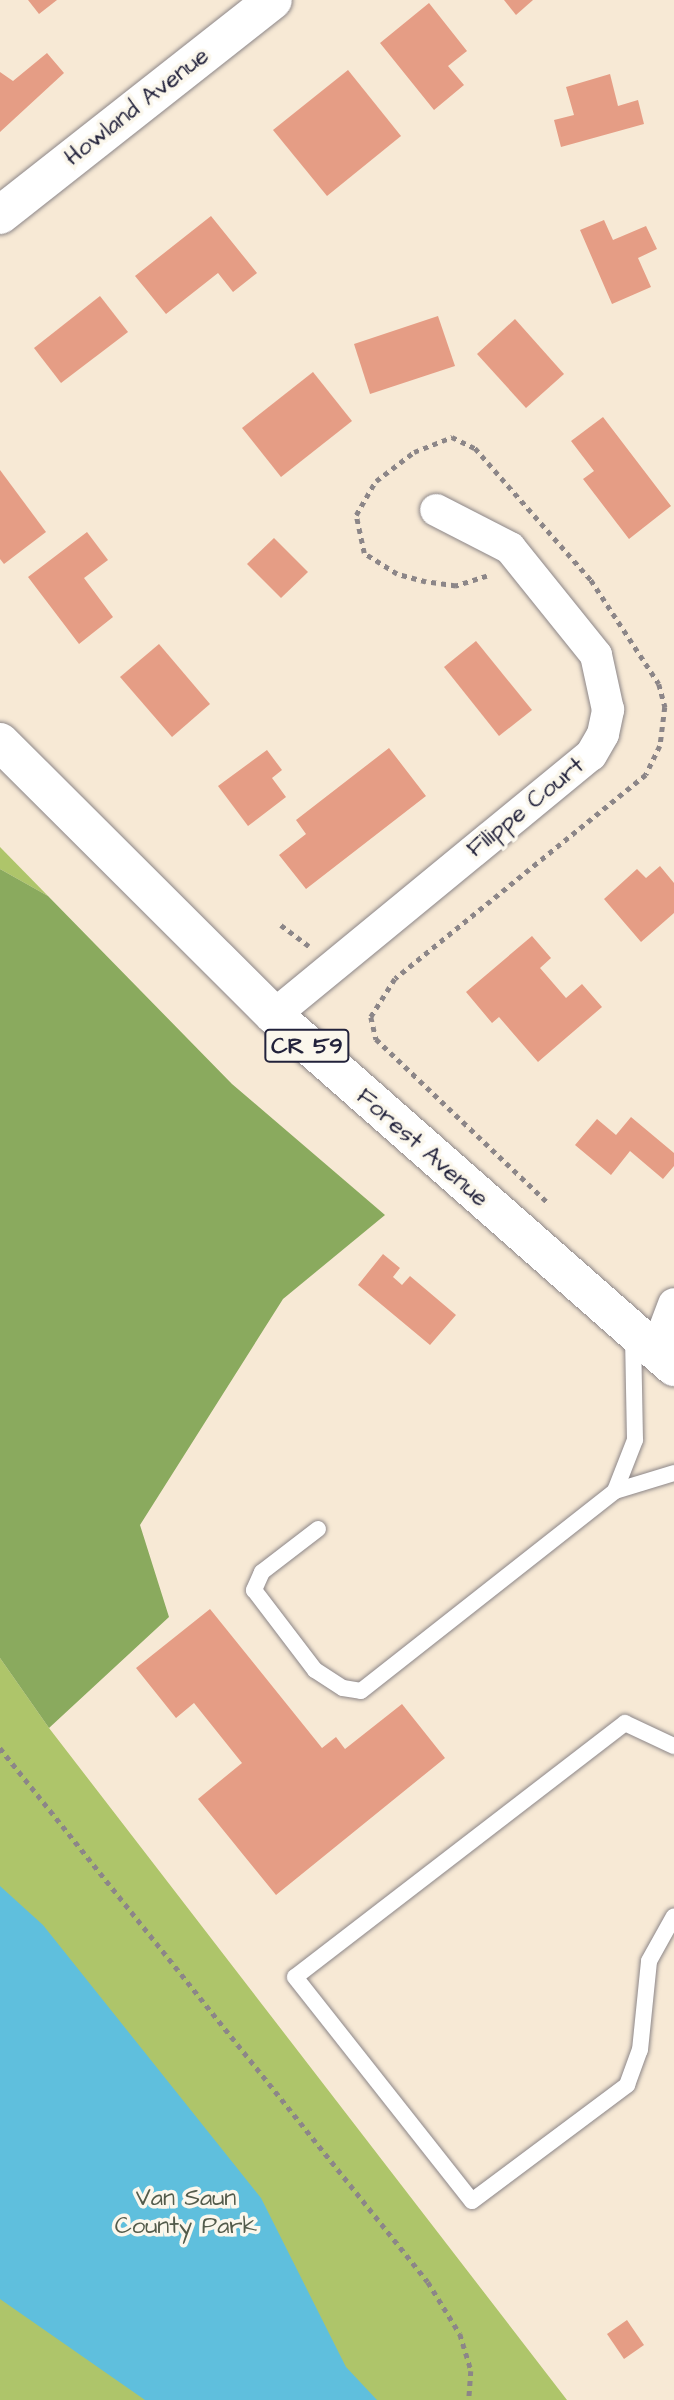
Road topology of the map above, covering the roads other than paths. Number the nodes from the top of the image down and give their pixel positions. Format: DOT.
graph roads {
  1 [pos="273,0"];
  2 [pos="0,215"];
  3 [pos="436,510"];
  4 [pos="0,742"];
  5 [pos="274,1015"];
  6 [pos="674,1304"];
  7 [pos="654,1350"];
  8 [pos="674,1472"];
  9 [pos="615,1491"];
  10 [pos="318,1529"];
  11 [pos="674,1746"];
  12 [pos="674,1916"];
  1 -- 2 [label="main road, Howland Avenue"];
  3 -- 5 [label="street, Filippe Court"];
  4 -- 5 [label="main road, Forest Avenue / CR 59"];
  5 -- 7 [label="main road, Forest Avenue / CR 59"];
  6 -- 7 [label="street"];
  7 -- 9 [label="lane"];
  8 -- 9 [label="lane"];
  9 -- 10 [label="lane"];
  11 -- 12 [label="lane"];
}
